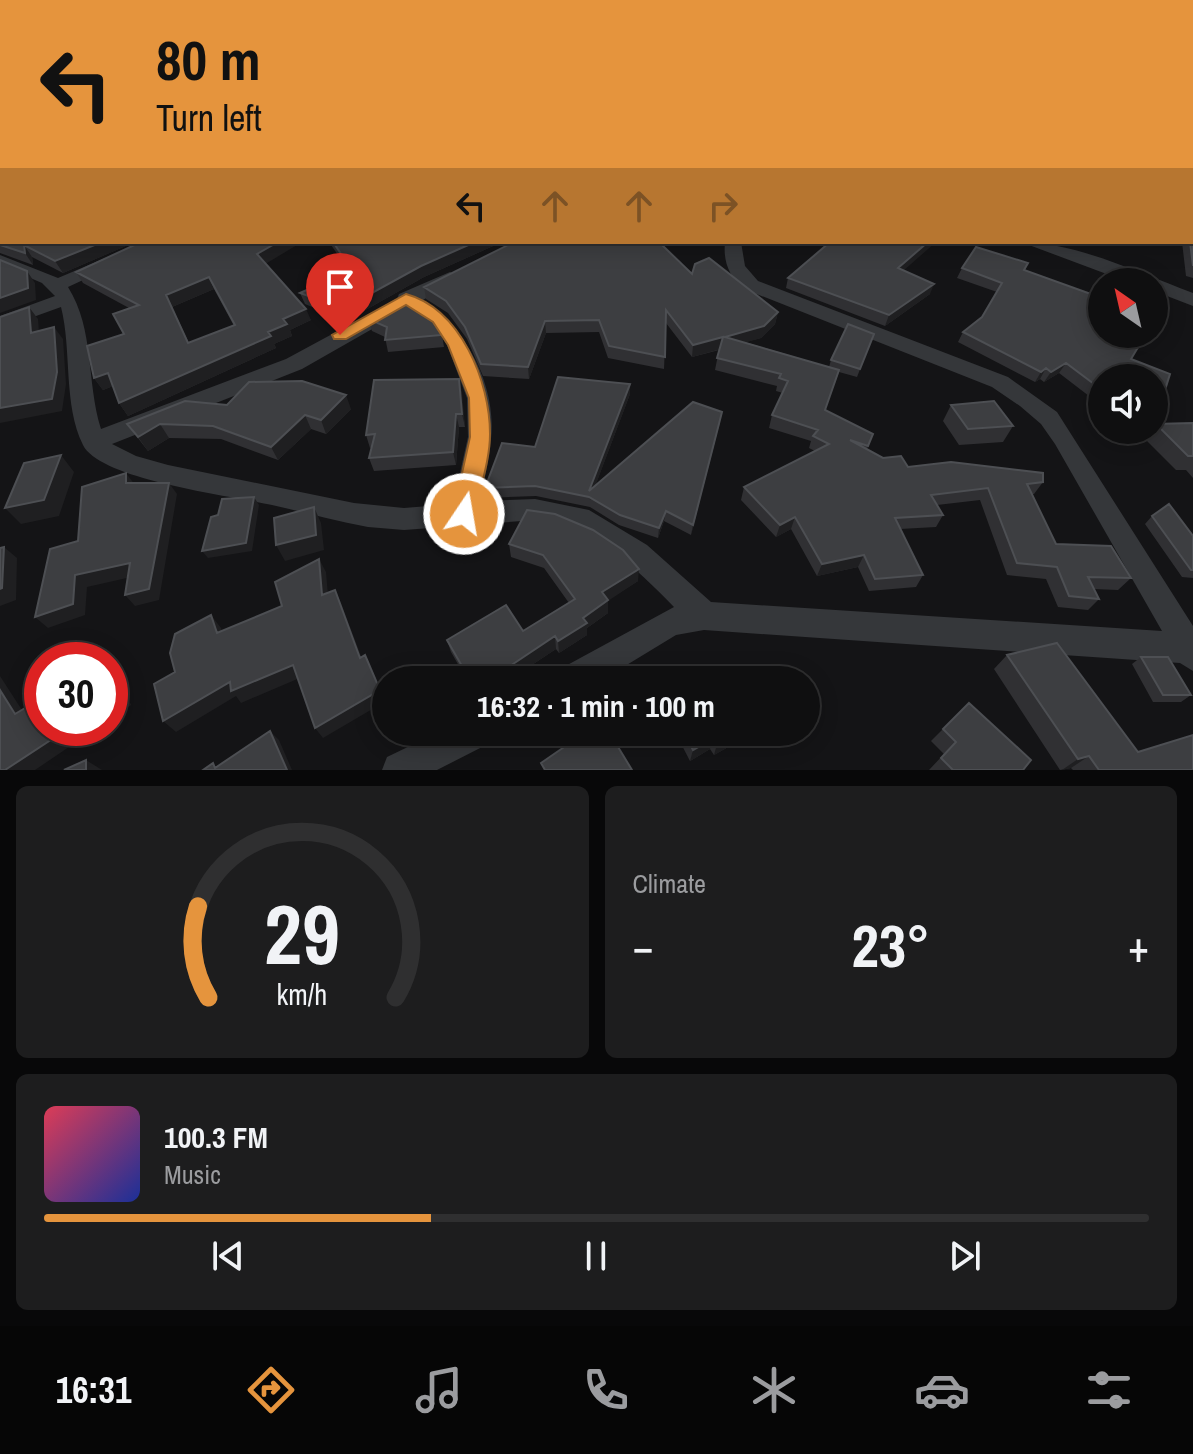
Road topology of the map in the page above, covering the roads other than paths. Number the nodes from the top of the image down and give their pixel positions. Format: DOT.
graph roads {
  1 [pos="153,244"];
  2 [pos="733,244"];
  3 [pos="1035,244"];
  4 [pos="0,260"];
  5 [pos="1105,268"];
  6 [pos="466,270"];
  7 [pos="1168,290"];
  8 [pos="62,291"];
  9 [pos="406,298"];
  10 [pos="1193,300"];
  11 [pos="0,323"];
  12 [pos="93,442"];
  13 [pos="464,514"];
  14 [pos="704,616"];
  15 [pos="1191,652"];
  16 [pos="595,666"];
  17 [pos="448,746"];
  18 [pos="400,770"];
  1 -- 8 [label="street"];
  2 -- 15 [label="street"];
  3 -- 5 [label="street"];
  4 -- 8 [label="street"];
  6 -- 9 [label="street"];
  7 -- 10 [label="street"];
  8 -- 11 [label="street"];
  8 -- 12 [label="street"];
  9 -- 12 [label="street"];
  9 -- 13 [label="street"];
  12 -- 13 [label="street"];
  13 -- 14 [label="street"];
  14 -- 15 [label="street"];
  14 -- 16 [label="street"];
  17 -- 18 [label="street"];
}
